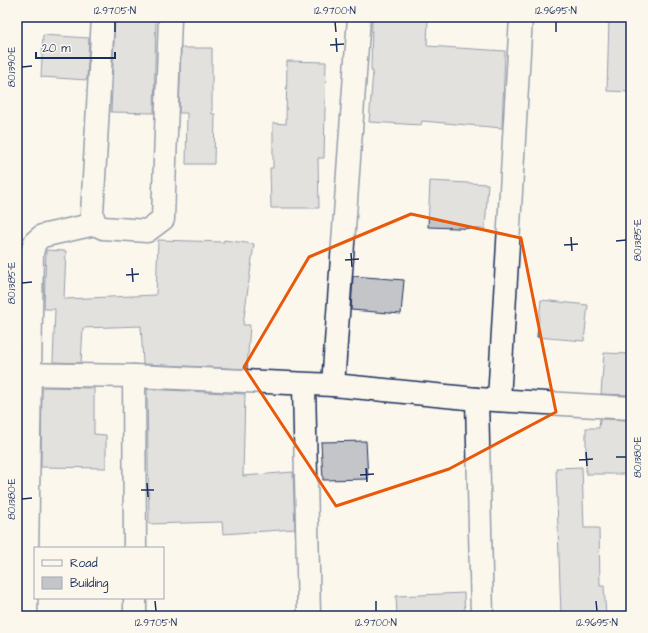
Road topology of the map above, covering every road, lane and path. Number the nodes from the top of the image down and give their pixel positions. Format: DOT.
graph roads {
  1 [pos="103,17"];
  2 [pos="170,17"];
  3 [pos="359,17"];
  4 [pos="521,17"];
  5 [pos="95,224"];
  6 [pos="23,375"];
  7 [pos="134,376"];
  8 [pos="304,385"];
  9 [pos="333,385"];
  10 [pos="477,399"];
  11 [pos="499,400"];
  12 [pos="631,408"];
  13 [pos="135,547"];
  14 [pos="135,599"];
  15 [pos="26,616"];
  16 [pos="136,616"];
  17 [pos="309,616"];
  18 [pos="482,616"];
  1 -- 5 [label="street"];
  2 -- 5 [label="street"];
  3 -- 9 [label="street"];
  4 -- 11 [label="street"];
  5 -- 6 [label="street"];
  6 -- 7 [label="street"];
  6 -- 15 [label="street"];
  7 -- 8 [label="street"];
  7 -- 13 [label="street"];
  8 -- 9 [label="street"];
  8 -- 17 [label="street"];
  9 -- 10 [label="street"];
  10 -- 11 [label="street"];
  10 -- 18 [label="street"];
  11 -- 12 [label="street"];
  14 -- 16 [label="street"];
}
